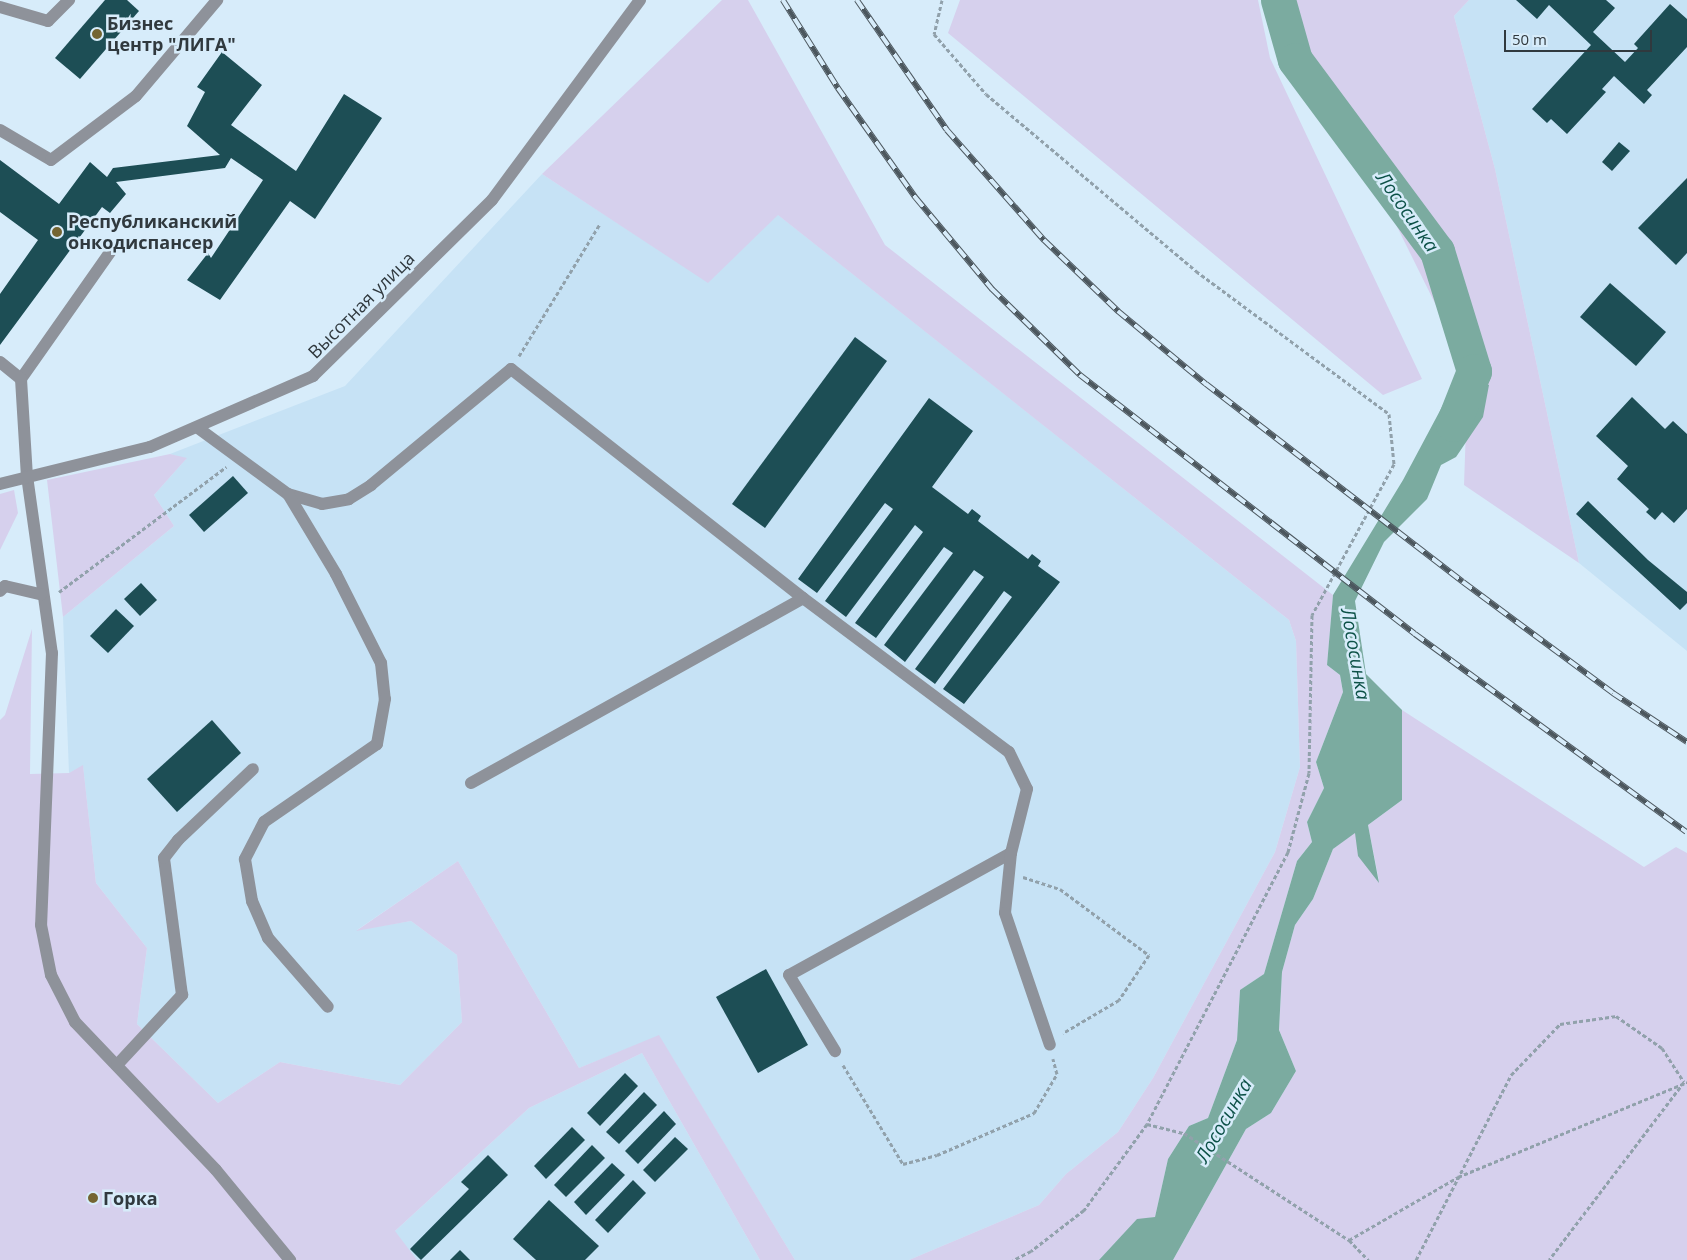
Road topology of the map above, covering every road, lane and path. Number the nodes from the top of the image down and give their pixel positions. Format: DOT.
graph roads {
  1 [pos="69,0"];
  2 [pos="217,0"];
  3 [pos="640,0"];
  4 [pos="942,0"];
  5 [pos="0,7"];
  6 [pos="0,130"];
  7 [pos="600,224"];
  8 [pos="112,248"];
  9 [pos="0,362"];
  10 [pos="511,369"];
  11 [pos="22,379"];
  12 [pos="198,428"];
  13 [pos="240,457"];
  14 [pos="27,476"];
  15 [pos="0,484"];
  16 [pos="288,494"];
  17 [pos="0,591"];
  18 [pos="41,594"];
  19 [pos="803,598"];
  20 [pos="254,769"];
  21 [pos="471,783"];
  22 [pos="1011,853"];
  23 [pos="1006,872"];
  24 [pos="328,1007"];
  25 [pos="1050,1046"];
  26 [pos="835,1051"];
  27 [pos="116,1065"];
  28 [pos="1685,1082"];
  29 [pos="1147,1124"];
  30 [pos="1458,1177"];
  31 [pos="1349,1240"];
  32 [pos="290,1260"];
  33 [pos="1013,1260"];
  34 [pos="1368,1260"];
  35 [pos="1416,1260"];
  36 [pos="1549,1260"];
  1 -- 5 [label="lane"];
  2 -- 6 [label="lane"];
  3 -- 12 [label="lane, Высотная улица"];
  4 -- 29 [label="path"];
  7 -- 10 [label="path"];
  8 -- 11 [label="lane"];
  9 -- 11 [label="lane"];
  10 -- 16 [label="lane"];
  10 -- 19 [label="lane"];
  11 -- 14 [label="lane"];
  12 -- 13 [label="lane"];
  12 -- 14 [label="lane, Высотная улица"];
  13 -- 16 [label="lane"];
  13 -- 18 [label="path"];
  14 -- 15 [label="lane, Высотная улица"];
  14 -- 18 [label="lane"];
  16 -- 24 [label="lane"];
  17 -- 18 [label="lane"];
  18 -- 27 [label="lane"];
  19 -- 21 [label="lane"];
  19 -- 22 [label="lane"];
  20 -- 27 [label="lane"];
  22 -- 23 [label="lane"];
  22 -- 26 [label="lane"];
  23 -- 25 [label="lane"];
  23 -- 25 [label="path"];
  25 -- 26 [label="path"];
  27 -- 32 [label="lane"];
  28 -- 30 [label="path"];
  28 -- 30 [label="path"];
  28 -- 36 [label="path"];
  29 -- 31 [label="path"];
  29 -- 33 [label="path"];
  30 -- 31 [label="path"];
  30 -- 35 [label="path"];
  31 -- 34 [label="path"];
}
